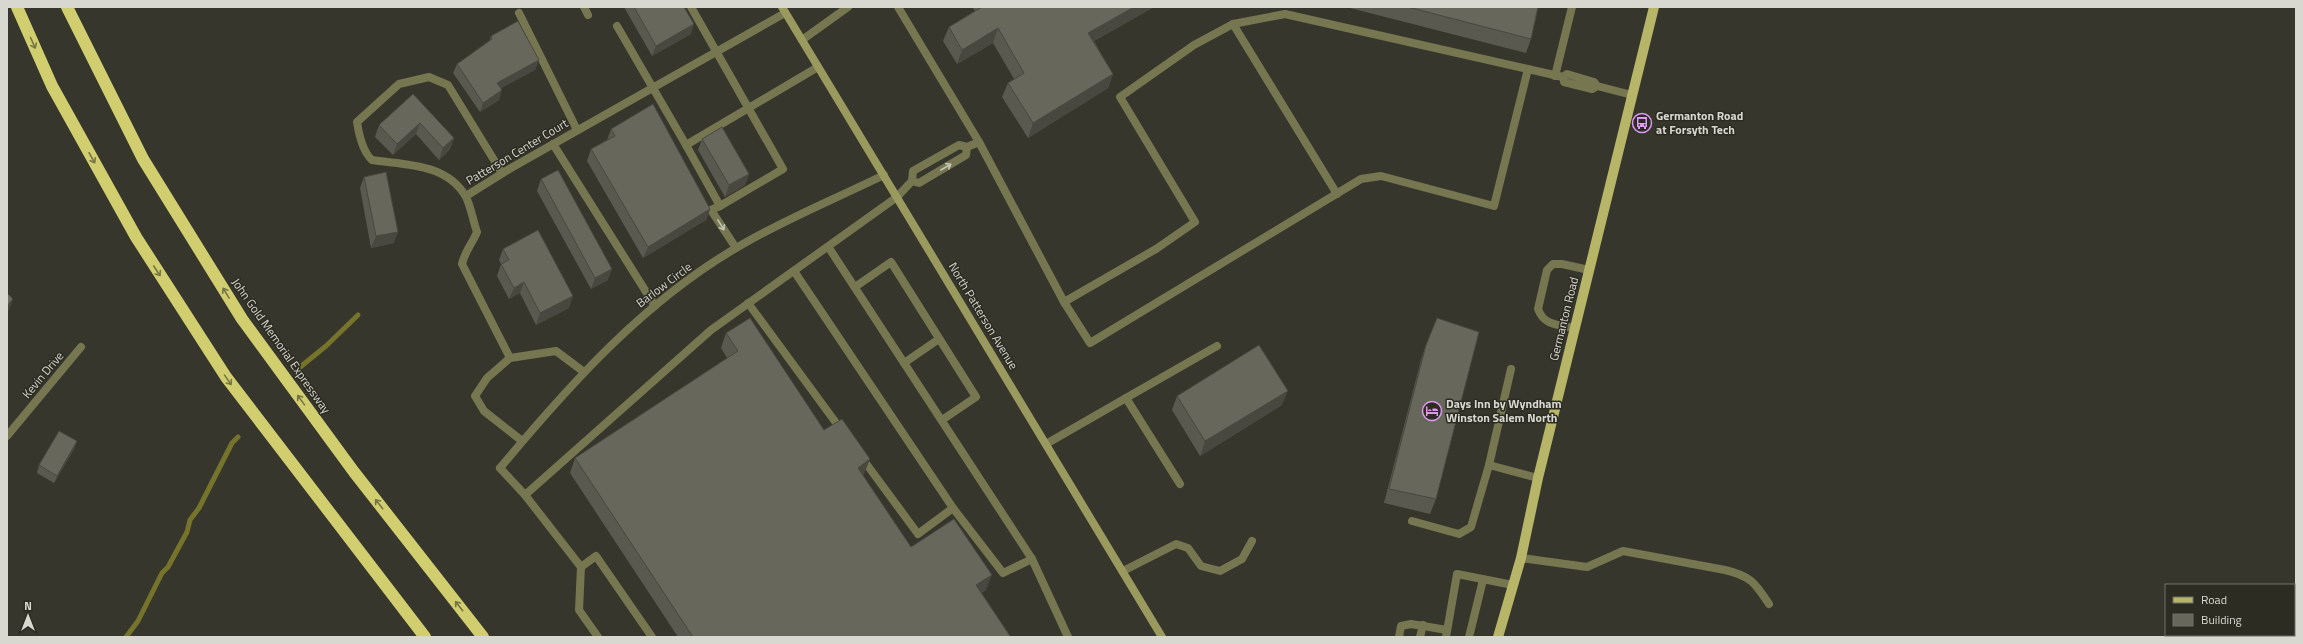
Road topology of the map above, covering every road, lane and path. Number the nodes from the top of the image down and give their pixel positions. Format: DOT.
graph roads {
  1 [pos="17,7"];
  2 [pos="67,7"];
  3 [pos="584,7"];
  4 [pos="691,7"];
  5 [pos="848,7"];
  6 [pos="898,7"];
  7 [pos="1572,7"];
  8 [pos="1654,7"];
  9 [pos="784,10"];
  10 [pos="519,13"];
  11 [pos="588,15"];
  12 [pos="1233,24"];
  13 [pos="618,26"];
  14 [pos="802,40"];
  15 [pos="716,52"];
  16 [pos="818,67"];
  17 [pos="1528,69"];
  18 [pos="1559,77"];
  19 [pos="653,88"];
  20 [pos="1632,95"];
  21 [pos="750,107"];
  22 [pos="577,130"];
  23 [pos="979,142"];
  24 [pos="553,144"];
  25 [pos="686,145"];
  26 [pos="967,148"];
  27 [pos="502,174"];
  28 [pos="884,175"];
  29 [pos="912,181"];
  30 [pos="1337,194"];
  31 [pos="466,196"];
  32 [pos="897,197"];
  33 [pos="720,206"];
  34 [pos="736,248"];
  35 [pos="829,248"];
  36 [pos="1589,270"];
  37 [pos="794,271"];
  38 [pos="855,287"];
  39 [pos="1064,302"];
  40 [pos="748,303"];
  41 [pos="655,306"];
  42 [pos="1575,328"];
  43 [pos="939,340"];
  44 [pos="1218,346"];
  45 [pos="81,347"];
  46 [pos="510,358"];
  47 [pos="904,363"];
  48 [pos="1511,369"];
  49 [pos="584,372"];
  50 [pos="1126,398"];
  51 [pos="942,420"];
  52 [pos="7,436"];
  53 [pos="847,438"];
  54 [pos="522,441"];
  55 [pos="1046,444"];
  56 [pos="856,450"];
  57 [pos="1489,465"];
  58 [pos="1538,478"];
  59 [pos="1180,484"];
  60 [pos="525,495"];
  61 [pos="953,508"];
  62 [pos="1412,521"];
  63 [pos="1252,541"];
  64 [pos="1032,558"];
  65 [pos="1521,558"];
  66 [pos="582,567"];
  67 [pos="1123,572"];
  68 [pos="1483,580"];
  69 [pos="1513,585"];
  70 [pos="1769,604"];
  71 [pos="1423,625"];
  72 [pos="1067,634"];
  73 [pos="1446,634"];
  74 [pos="425,637"];
  75 [pos="483,637"];
  76 [pos="598,637"];
  77 [pos="652,637"];
  78 [pos="1058,637"];
  79 [pos="1162,637"];
  80 [pos="1399,637"];
  81 [pos="1420,637"];
  82 [pos="1469,637"];
  83 [pos="1498,637"];
  1 -- 74 [label="highway, one-way"];
  75 -- 2 [label="highway, John Gold Memorial Expressway, one-way"];
  3 -- 11 [label="street"];
  4 -- 15 [label="street"];
  5 -- 14 [label="street"];
  6 -- 23 [label="street"];
  7 -- 18 [label="street"];
  8 -- 20 [label="main road, Germanton Road"];
  9 -- 14 [label="main road, North Patterson Avenue"];
  9 -- 15 [label="street, Patterson Center Court"];
  10 -- 22 [label="street"];
  12 -- 17 [label="street"];
  12 -- 30 [label="street"];
  12 -- 39 [label="street"];
  13 -- 19 [label="street"];
  14 -- 16 [label="main road, North Patterson Avenue"];
  15 -- 19 [label="street, Patterson Center Court"];
  15 -- 21 [label="street"];
  16 -- 21 [label="street"];
  16 -- 28 [label="main road, North Patterson Avenue"];
  17 -- 18 [label="street"];
  17 -- 30 [label="street"];
  18 -- 20 [label="street"];
  19 -- 22 [label="street, Patterson Center Court"];
  19 -- 25 [label="street"];
  20 -- 36 [label="main road, Germanton Road"];
  21 -- 25 [label="street"];
  21 -- 33 [label="street"];
  22 -- 24 [label="street, Patterson Center Court"];
  23 -- 26 [label="street"];
  23 -- 39 [label="street"];
  24 -- 27 [label="street, Patterson Center Court"];
  24 -- 41 [label="street"];
  25 -- 33 [label="street"];
  29 -- 26 [label="street, one-way"];
  26 -- 29 [label="street"];
  27 -- 31 [label="street, Patterson Center Court"];
  27 -- 31 [label="street"];
  28 -- 32 [label="main road, North Patterson Avenue"];
  28 -- 34 [label="street, Barlow Circle"];
  29 -- 32 [label="street"];
  30 -- 39 [label="street"];
  31 -- 46 [label="street, Patterson Center Court"];
  32 -- 35 [label="street"];
  32 -- 55 [label="main road, North Patterson Avenue"];
  33 -- 34 [label="street, one-way"];
  34 -- 41 [label="street, Barlow Circle"];
  35 -- 37 [label="street"];
  35 -- 38 [label="street"];
  36 -- 42 [label="main road, Germanton Road"];
  36 -- 42 [label="street"];
  37 -- 40 [label="street"];
  37 -- 61 [label="street"];
  38 -- 43 [label="street"];
  38 -- 47 [label="street"];
  40 -- 53 [label="street"];
  40 -- 60 [label="street"];
  41 -- 49 [label="street, Barlow Circle"];
  42 -- 58 [label="main road, Germanton Road"];
  43 -- 47 [label="street"];
  43 -- 51 [label="street"];
  44 -- 50 [label="street"];
  45 -- 52 [label="street, Kevin Drive"];
  46 -- 49 [label="street"];
  46 -- 54 [label="street"];
  47 -- 51 [label="street"];
  48 -- 57 [label="street"];
  49 -- 54 [label="street, Barlow Circle"];
  50 -- 55 [label="street"];
  50 -- 59 [label="street"];
  51 -- 64 [label="street"];
  54 -- 60 [label="street, Barlow Circle"];
  55 -- 67 [label="main road, North Patterson Avenue"];
  56 -- 61 [label="street"];
  57 -- 58 [label="street"];
  57 -- 62 [label="street"];
  58 -- 65 [label="main road, Germanton Road"];
  60 -- 66 [label="street"];
  61 -- 64 [label="street"];
  63 -- 67 [label="street"];
  64 -- 72 [label="street"];
  65 -- 69 [label="main road, Germanton Road"];
  65 -- 70 [label="street"];
  66 -- 76 [label="street"];
  66 -- 77 [label="street"];
  67 -- 79 [label="main road, North Patterson Avenue"];
  68 -- 69 [label="street"];
  68 -- 73 [label="street"];
  68 -- 82 [label="street"];
  69 -- 83 [label="main road, Germanton Road"];
  71 -- 73 [label="street"];
  71 -- 80 [label="street"];
  71 -- 81 [label="street"];
  72 -- 78 [label="street"];
}
